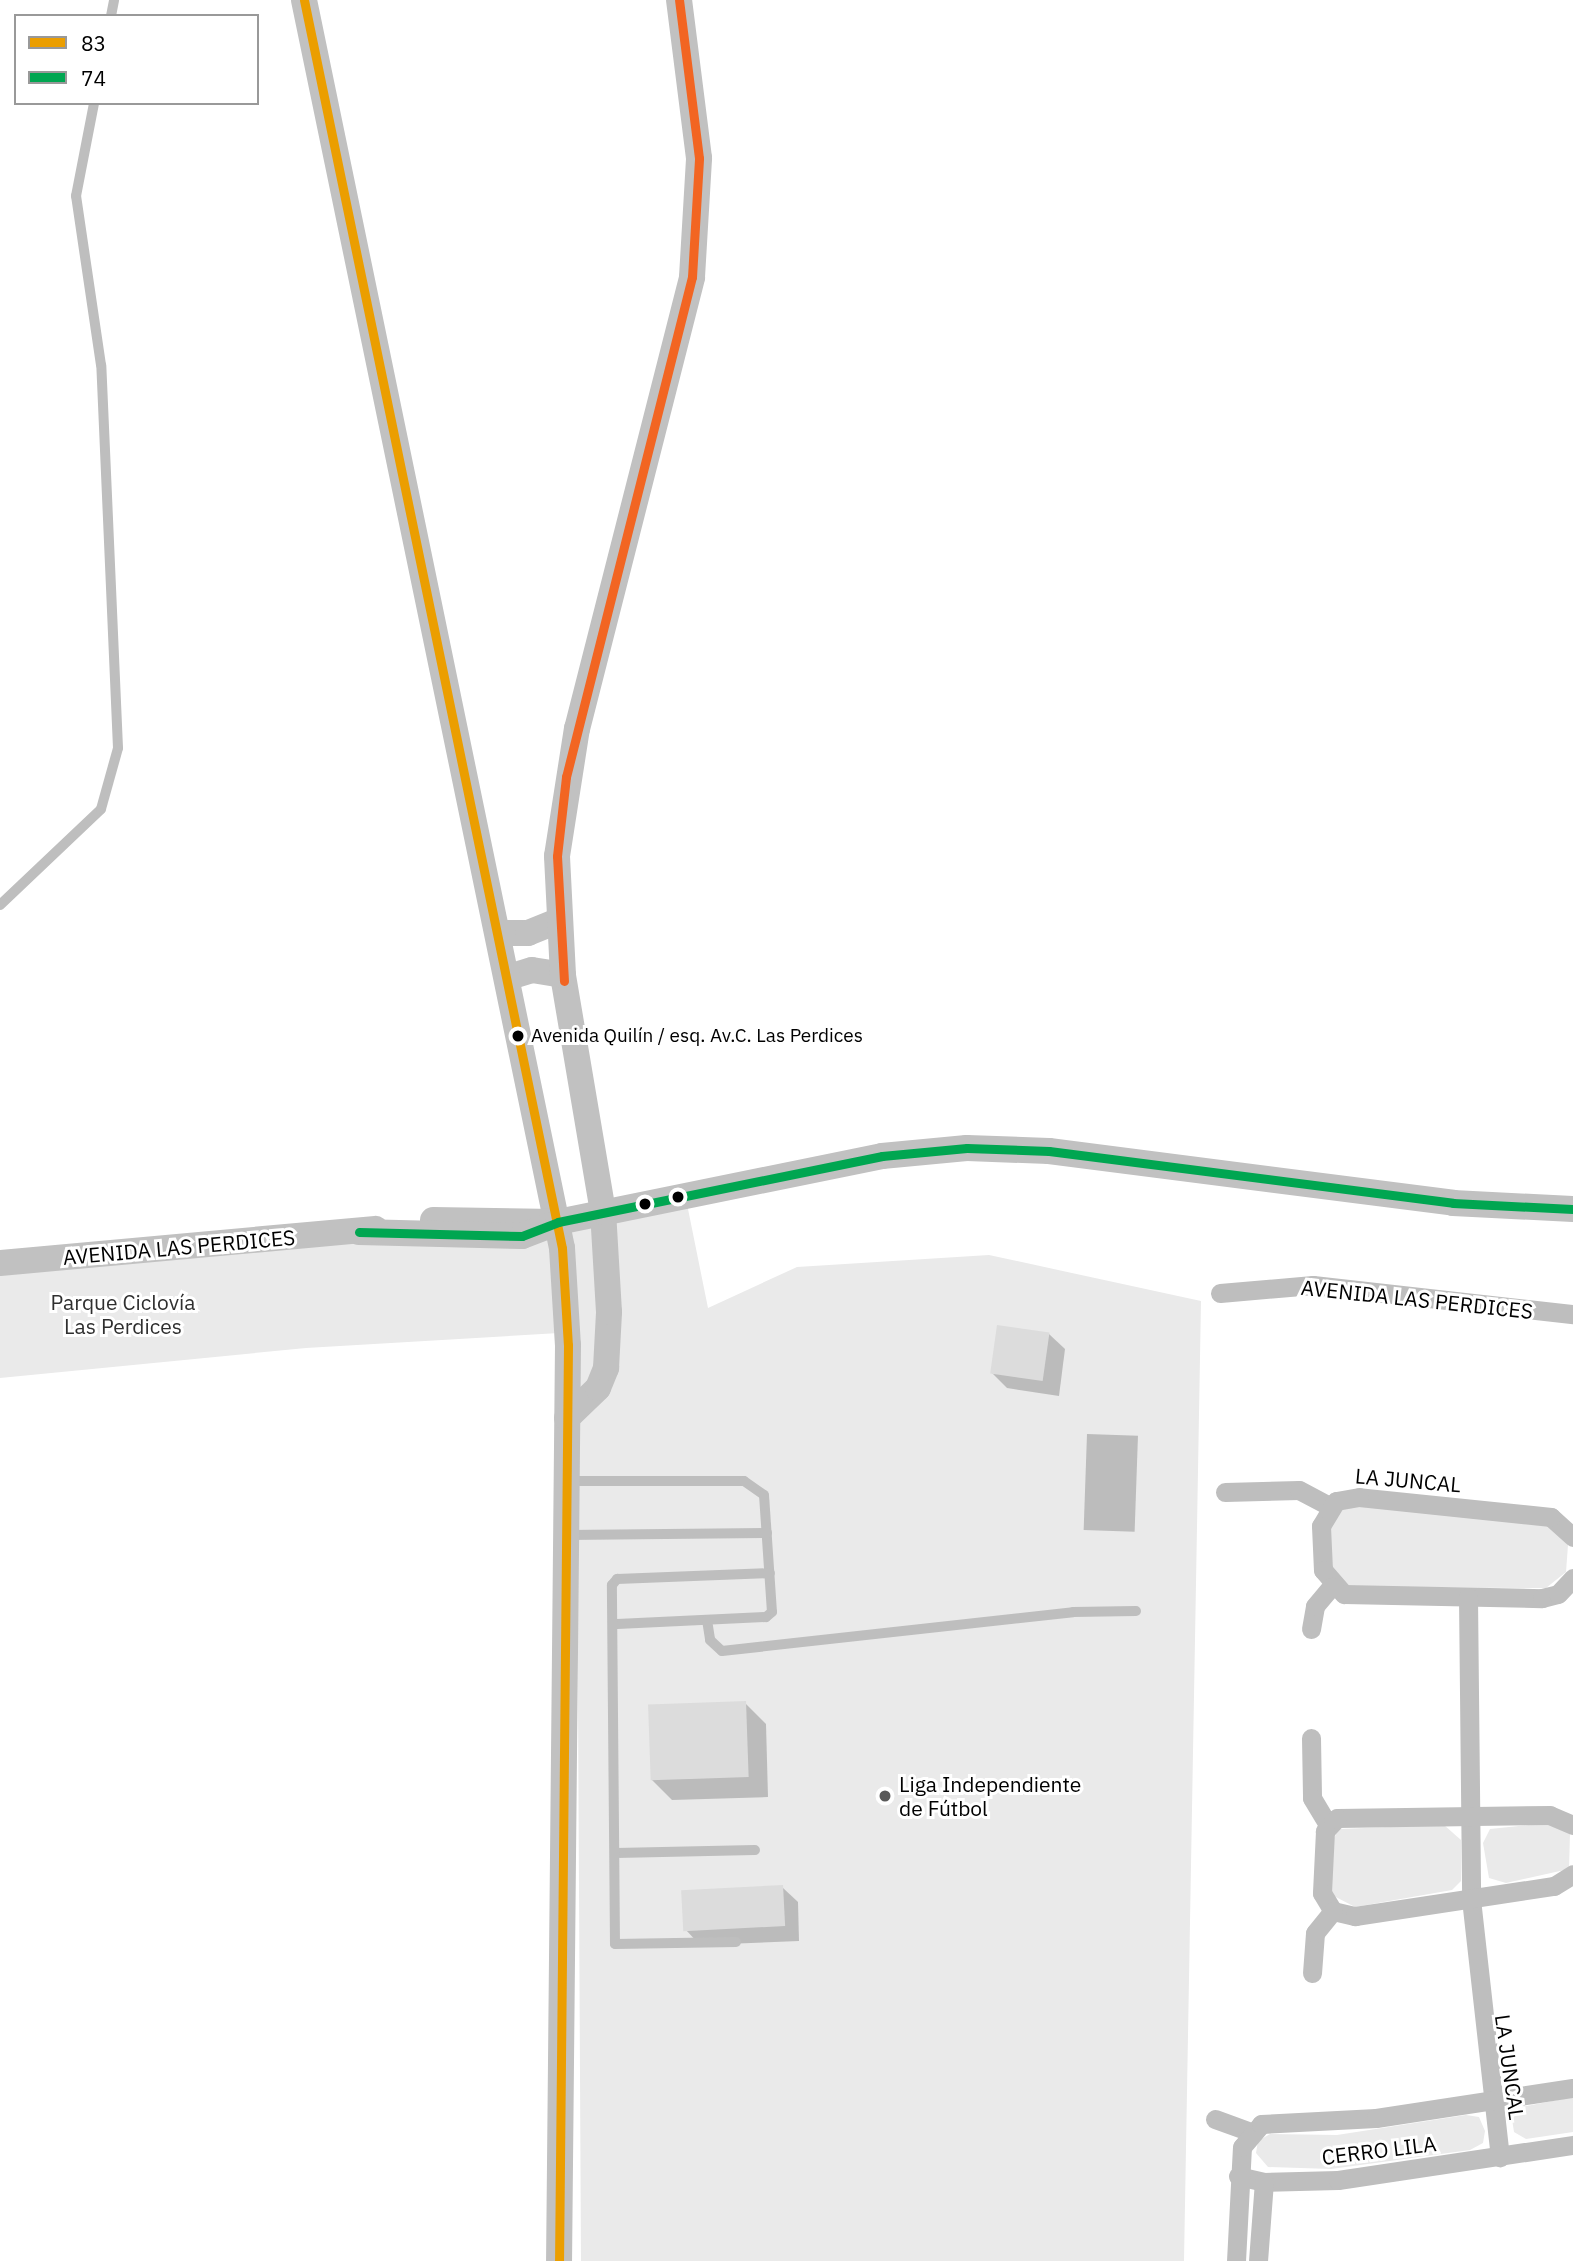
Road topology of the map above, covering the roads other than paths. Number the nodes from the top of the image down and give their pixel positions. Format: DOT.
graph roads {
  1 [pos="304,0"];
  2 [pos="679,0"];
  3 [pos="94,105"];
  4 [pos="0,905"];
  5 [pos="558,921"];
  6 [pos="500,933"];
  7 [pos="563,975"];
  8 [pos="509,977"];
  9 [pos="1573,1209"];
  10 [pos="604,1212"];
  11 [pos="558,1222"];
  12 [pos="0,1263"];
  13 [pos="1220,1293"];
  14 [pos="1573,1314"];
  15 [pos="567,1418"];
  16 [pos="567,1481"];
  17 [pos="1225,1492"];
  18 [pos="1329,1506"];
  19 [pos="1571,1528"];
  20 [pos="767,1532"];
  21 [pos="567,1535"];
  22 [pos="770,1573"];
  23 [pos="1331,1587"];
  24 [pos="1571,1588"];
  25 [pos="1468,1597"];
  26 [pos="1136,1611"];
  27 [pos="706,1620"];
  28 [pos="617,1624"];
  29 [pos="1311,1629"];
  30 [pos="1311,1738"];
  31 [pos="1468,1816"];
  32 [pos="1572,1822"];
  33 [pos="1328,1825"];
  34 [pos="755,1850"];
  35 [pos="616,1853"];
  36 [pos="1573,1874"];
  37 [pos="1471,1899"];
  38 [pos="1333,1911"];
  39 [pos="736,1942"];
  40 [pos="1312,1973"];
  41 [pos="1573,2088"];
  42 [pos="1491,2101"];
  43 [pos="1215,2119"];
  44 [pos="1250,2132"];
  45 [pos="1573,2145"];
  46 [pos="1500,2157"];
  47 [pos="1238,2176"];
  48 [pos="1264,2182"];
  49 [pos="559,2261"];
  50 [pos="1236,2261"];
  51 [pos="1258,2261"];
  1 -- 6 [label="street"];
  2 -- 5 [label="street"];
  3 -- 4 [label="lane"];
  5 -- 6 [label="street"];
  5 -- 7 [label="street"];
  6 -- 8 [label="street"];
  7 -- 8 [label="street"];
  7 -- 10 [label="street"];
  8 -- 11 [label="street"];
  9 -- 10 [label="street, AVENIDA LAS PERDICES"];
  10 -- 11 [label="street, AVENIDA LAS PERDICES"];
  10 -- 15 [label="street"];
  11 -- 12 [label="street, AVENIDA LAS PERDICES"];
  11 -- 15 [label="street"];
  13 -- 14 [label="street, AVENIDA LAS PERDICES"];
  15 -- 16 [label="street"];
  16 -- 20 [label="lane"];
  16 -- 21 [label="street"];
  17 -- 18 [label="street"];
  18 -- 19 [label="street, LA JUNCAL"];
  18 -- 23 [label="street, LA JUNCAL"];
  20 -- 21 [label="lane"];
  20 -- 22 [label="lane"];
  21 -- 49 [label="street"];
  22 -- 27 [label="lane"];
  22 -- 28 [label="lane"];
  23 -- 25 [label="street"];
  23 -- 29 [label="street"];
  24 -- 25 [label="street"];
  25 -- 31 [label="street, LA JUNCAL"];
  26 -- 27 [label="lane"];
  27 -- 28 [label="lane"];
  28 -- 35 [label="lane"];
  30 -- 33 [label="street"];
  31 -- 32 [label="street"];
  31 -- 33 [label="street"];
  31 -- 37 [label="street, LA JUNCAL"];
  33 -- 38 [label="street"];
  34 -- 35 [label="lane"];
  35 -- 39 [label="lane"];
  36 -- 37 [label="street"];
  37 -- 38 [label="street"];
  37 -- 42 [label="street, LA JUNCAL"];
  38 -- 40 [label="street"];
  41 -- 42 [label="street, CERRO LILA"];
  42 -- 44 [label="street, CERRO LILA"];
  42 -- 46 [label="street, LA JUNCAL"];
  43 -- 44 [label="street"];
  44 -- 47 [label="street"];
  45 -- 46 [label="street, CERRO LILA"];
  46 -- 48 [label="street, CERRO LILA"];
  47 -- 48 [label="street, CERRO LILA"];
  47 -- 50 [label="street"];
  48 -- 51 [label="street"];
}
